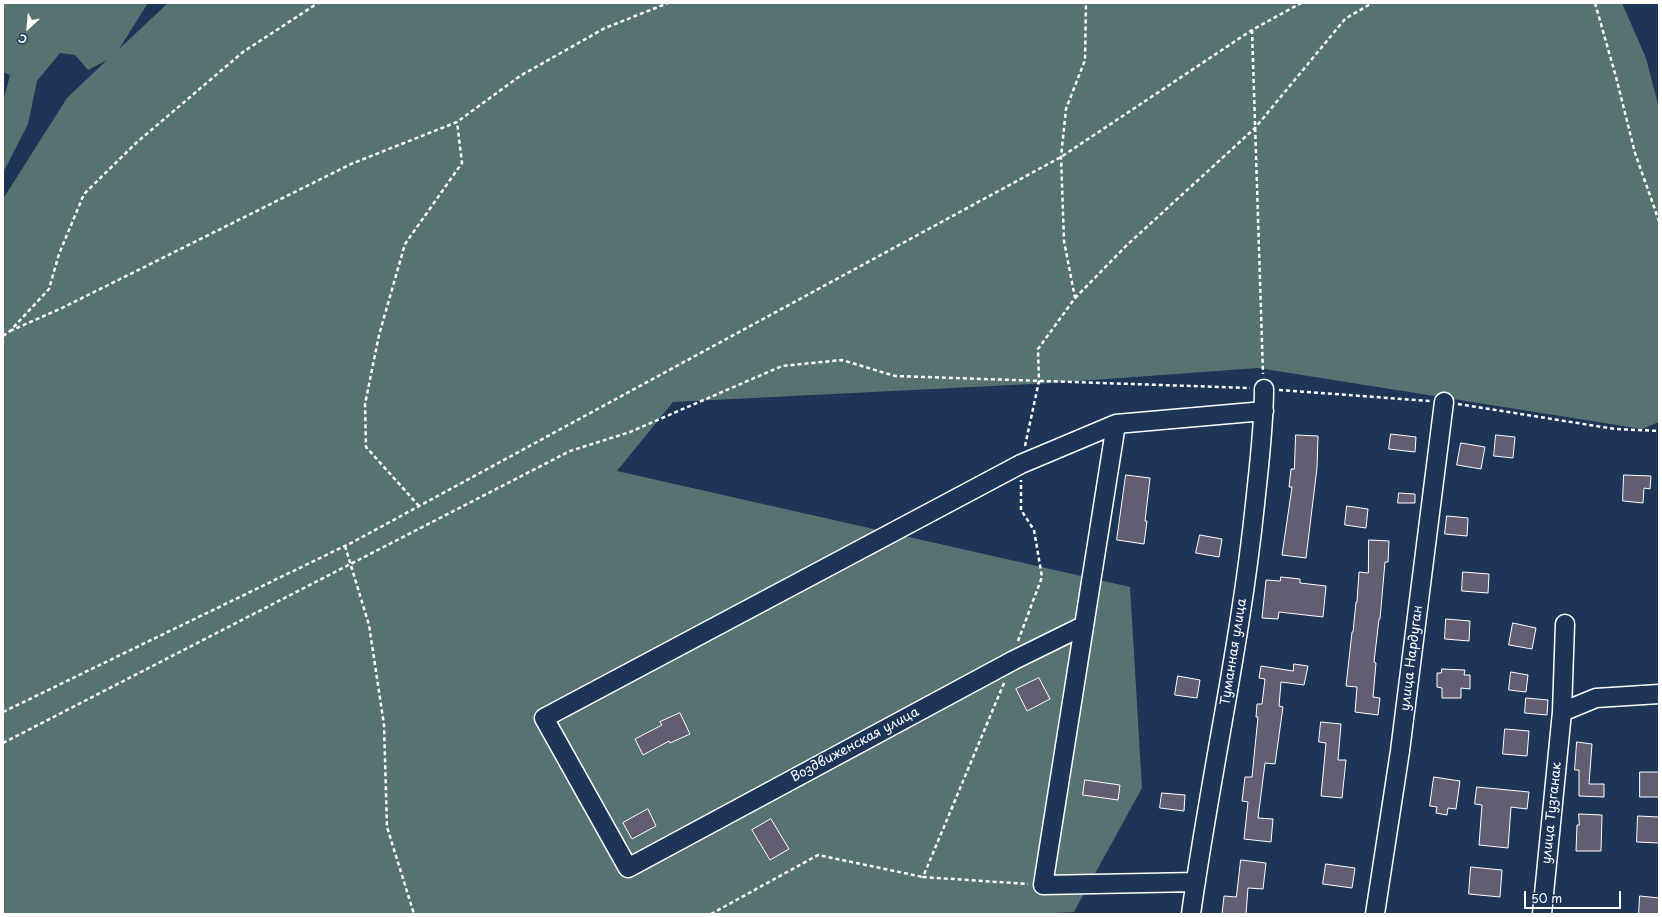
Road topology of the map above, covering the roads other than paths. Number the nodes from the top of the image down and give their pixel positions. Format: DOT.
graph roads {
  1 [pos="1264,389"];
  2 [pos="1444,402"];
  3 [pos="1264,410"];
  4 [pos="1116,424"];
  5 [pos="1565,624"];
  6 [pos="1083,626"];
  7 [pos="1659,694"];
  8 [pos="1562,712"];
  9 [pos="1196,882"];
  10 [pos="1191,914"];
  11 [pos="1375,914"];
  12 [pos="1542,914"];
  1 -- 3 [label="street, Туманная улица"];
  2 -- 11 [label="street, улица Нардуган"];
  3 -- 4 [label="street"];
  3 -- 9 [label="street, Туманная улица"];
  4 -- 6 [label="street"];
  4 -- 6 [label="street, Воздвиженская улица"];
  5 -- 8 [label="street, улица Тузганак"];
  6 -- 9 [label="street"];
  7 -- 8 [label="street"];
  8 -- 12 [label="street, улица Тузганак"];
  9 -- 10 [label="street, Туманная улица"];
}
